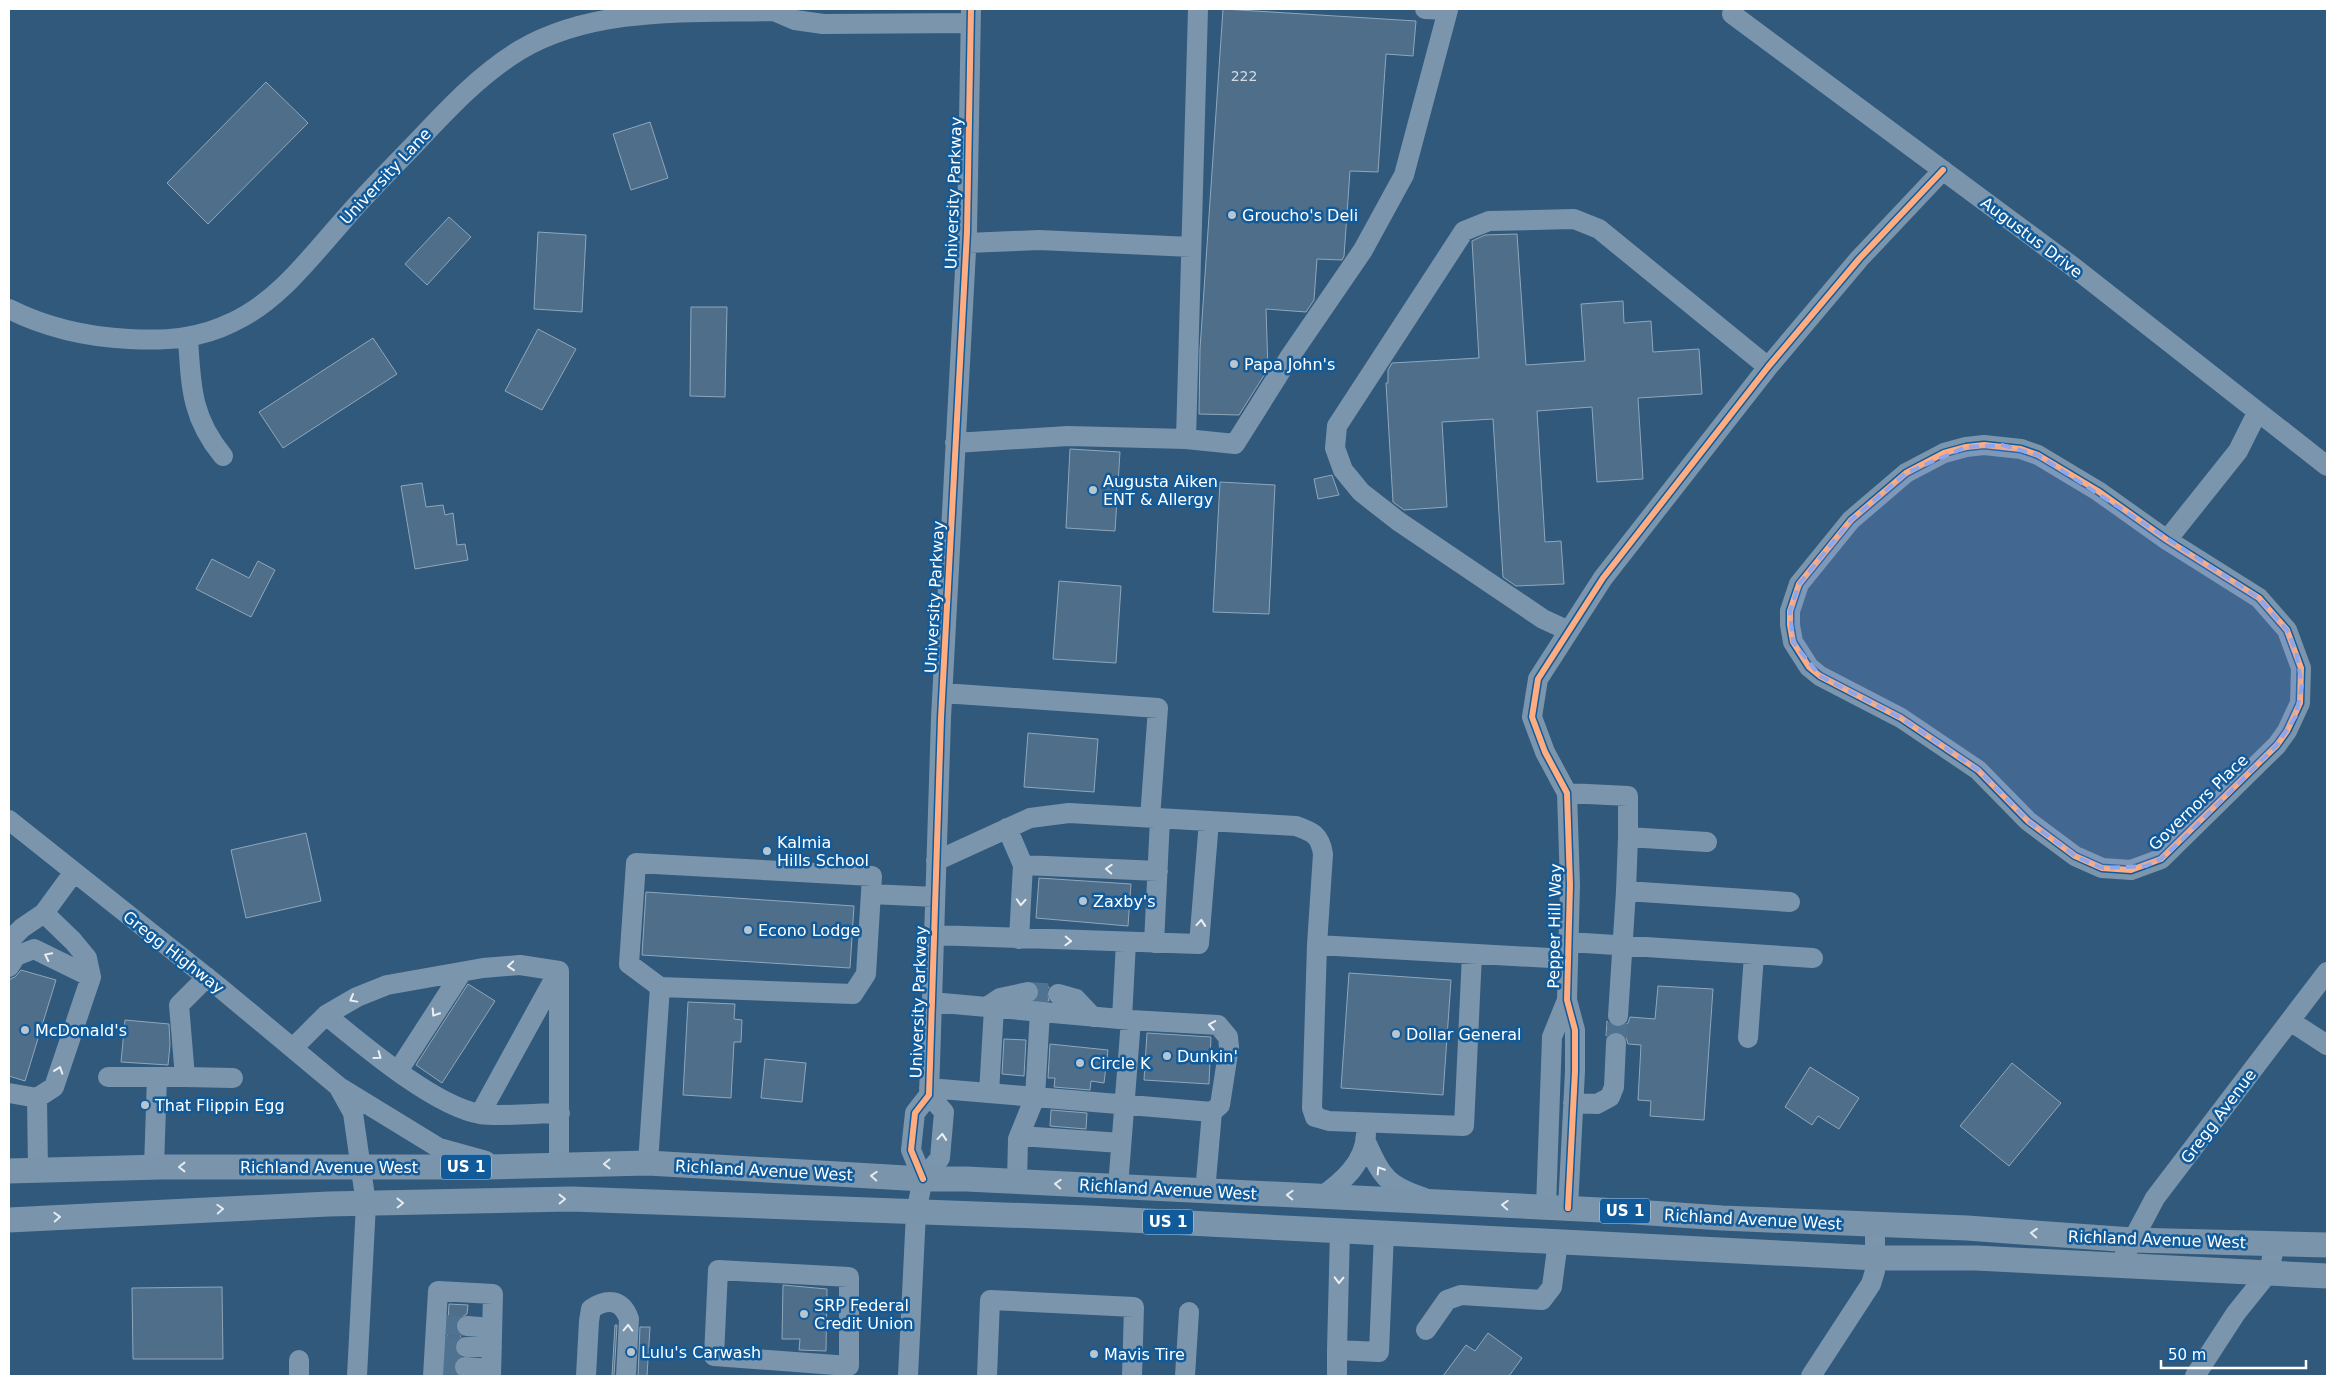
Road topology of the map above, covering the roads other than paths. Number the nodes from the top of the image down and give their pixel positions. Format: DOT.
graph roads {
  1 [pos="1198,9"];
  2 [pos="1425,9"];
  3 [pos="776,10"];
  4 [pos="1732,14"];
  5 [pos="971,16"];
  6 [pos="1943,170"];
  7 [pos="967,243"];
  8 [pos="1191,247"];
  9 [pos="9,309"];
  10 [pos="188,338"];
  11 [pos="1768,367"];
  12 [pos="2257,413"];
  13 [pos="1186,439"];
  14 [pos="955,443"];
  15 [pos="222,456"];
  16 [pos="2327,466"];
  17 [pos="2168,540"];
  18 [pos="1569,632"];
  19 [pos="943,693"];
  20 [pos="1567,793"];
  21 [pos="1155,818"];
  22 [pos="9,820"];
  23 [pos="1209,822"];
  24 [pos="1007,828"];
  25 [pos="1628,837"];
  26 [pos="1707,842"];
  27 [pos="936,861"];
  28 [pos="1023,865"];
  29 [pos="1158,871"];
  30 [pos="74,872"];
  31 [pos="1626,891"];
  32 [pos="872,894"];
  33 [pos="935,897"];
  34 [pos="1790,902"];
  35 [pos="44,913"];
  36 [pos="934,935"];
  37 [pos="1019,939"];
  38 [pos="9,941"];
  39 [pos="1126,942"];
  40 [pos="1154,943"];
  41 [pos="1317,945"];
  42 [pos="1622,946"];
  43 [pos="1568,951"];
  44 [pos="1472,954"];
  45 [pos="1754,954"];
  46 [pos="1814,958"];
  47 [pos="9,967"];
  48 [pos="559,971"];
  49 [pos="462,972"];
  50 [pos="2327,972"];
  51 [pos="91,977"];
  52 [pos="207,977"];
  53 [pos="660,987"];
  54 [pos="1028,992"];
  55 [pos="1058,994"];
  56 [pos="1567,1000"];
  57 [pos="931,1002"];
  58 [pos="990,1007"];
  59 [pos="1040,1012"];
  60 [pos="326,1015"];
  61 [pos="1618,1016"];
  62 [pos="1093,1017"];
  63 [pos="1126,1020"];
  64 [pos="2290,1021"];
  65 [pos="1748,1038"];
  66 [pos="1616,1043"];
  67 [pos="2327,1045"];
  68 [pos="293,1048"];
  69 [pos="398,1071"];
  70 [pos="108,1077"];
  71 [pos="157,1077"];
  72 [pos="185,1077"];
  73 [pos="233,1078"];
  74 [pos="338,1086"];
  75 [pos="929,1091"];
  76 [pos="9,1093"];
  77 [pos="989,1093"];
  78 [pos="1035,1097"];
  79 [pos="37,1098"];
  80 [pos="1573,1103"];
  81 [pos="1125,1104"];
  82 [pos="1212,1112"];
  83 [pos="560,1113"];
  84 [pos="480,1114"];
  85 [pos="1366,1122"];
  86 [pos="1020,1136"];
  87 [pos="1366,1142"];
  88 [pos="1121,1143"];
  89 [pos="648,1163"];
  90 [pos="559,1165"];
  91 [pos="529,1166"];
  92 [pos="154,1167"];
  93 [pos="361,1168"];
  94 [pos="38,1170"];
  95 [pos="9,1171"];
  96 [pos="923,1179"];
  97 [pos="1017,1182"];
  98 [pos="1118,1187"];
  99 [pos="1205,1192"];
  100 [pos="1321,1197"];
  101 [pos="1436,1202"];
  102 [pos="366,1204"];
  103 [pos="1557,1208"];
  104 [pos="916,1212"];
  105 [pos="9,1220"];
  106 [pos="1875,1225"];
  107 [pos="1340,1231"];
  108 [pos="1384,1233"];
  109 [pos="2132,1240"];
  110 [pos="1558,1241"];
  111 [pos="2274,1243"];
  112 [pos="2327,1246"];
  113 [pos="1876,1258"];
  114 [pos="2119,1266"];
  115 [pos="2269,1272"];
  116 [pos="2327,1276"];
  117 [pos="1189,1312"];
  118 [pos="467,1326"];
  119 [pos="1426,1330"];
  120 [pos="492,1338"];
  121 [pos="466,1347"];
  122 [pos="1338,1350"];
  123 [pos="437,1360"];
  124 [pos="465,1367"];
  125 [pos="820,1370"];
  126 [pos="491,1372"];
  127 [pos="357,1376"];
  128 [pos="586,1376"];
  129 [pos="626,1376"];
  130 [pos="908,1376"];
  131 [pos="987,1376"];
  132 [pos="1132,1376"];
  133 [pos="1186,1376"];
  134 [pos="1337,1376"];
  135 [pos="1811,1376"];
  136 [pos="2195,1376"];
  1 -- 8 [label="street"];
  2 -- 13 [label="street"];
  3 -- 5 [label="street, University Lane"];
  3 -- 10 [label="street, University Lane"];
  4 -- 6 [label="street, Augustus Drive"];
  5 -- 7 [label="street, University Parkway"];
  6 -- 11 [label="street"];
  6 -- 12 [label="street, Augustus Drive"];
  7 -- 8 [label="street"];
  7 -- 14 [label="street, University Parkway"];
  8 -- 13 [label="street"];
  9 -- 10 [label="street, University Lane"];
  10 -- 15 [label="street"];
  11 -- 18 [label="street"];
  11 -- 18 [label="street"];
  12 -- 16 [label="street, Augustus Drive"];
  12 -- 17 [label="street"];
  13 -- 14 [label="street"];
  14 -- 19 [label="street, University Parkway"];
  17 -- 17 [label="street, Governors Place"];
  18 -- 20 [label="street"];
  19 -- 21 [label="street"];
  19 -- 27 [label="street, University Parkway"];
  20 -- 25 [label="street"];
  20 -- 43 [label="street, Pepper Hill Way"];
  21 -- 23 [label="street"];
  21 -- 24 [label="street"];
  21 -- 29 [label="street"];
  22 -- 30 [label="street, Gregg Highway"];
  40 -- 23 [label="street, one-way"];
  23 -- 41 [label="street"];
  24 -- 27 [label="street"];
  24 -- 28 [label="street"];
  25 -- 26 [label="street"];
  25 -- 31 [label="street"];
  27 -- 33 [label="street, University Parkway"];
  29 -- 28 [label="street, one-way"];
  28 -- 37 [label="street, one-way"];
  29 -- 40 [label="street"];
  30 -- 35 [label="street"];
  30 -- 52 [label="street, Gregg Highway"];
  31 -- 34 [label="street"];
  31 -- 42 [label="street"];
  32 -- 33 [label="street"];
  32 -- 53 [label="street"];
  32 -- 53 [label="street"];
  33 -- 36 [label="street, University Parkway"];
  35 -- 38 [label="street"];
  35 -- 51 [label="street"];
  36 -- 37 [label="street"];
  36 -- 57 [label="street, University Parkway"];
  37 -- 39 [label="street, one-way"];
  39 -- 40 [label="street"];
  39 -- 63 [label="street"];
  41 -- 44 [label="street"];
  41 -- 85 [label="street"];
  42 -- 43 [label="street"];
  42 -- 45 [label="street"];
  42 -- 61 [label="street"];
  43 -- 44 [label="street"];
  43 -- 56 [label="street, Pepper Hill Way"];
  44 -- 85 [label="street"];
  45 -- 46 [label="street"];
  45 -- 65 [label="street"];
  51 -- 47 [label="street, one-way"];
  48 -- 49 [label="street, one-way"];
  48 -- 83 [label="street"];
  48 -- 84 [label="street"];
  49 -- 60 [label="street, one-way"];
  49 -- 69 [label="street, one-way"];
  50 -- 64 [label="street, Gregg Avenue"];
  79 -- 51 [label="street, one-way"];
  52 -- 68 [label="street, Gregg Highway"];
  52 -- 72 [label="street"];
  53 -- 89 [label="street"];
  54 -- 58 [label="street"];
  55 -- 62 [label="street"];
  56 -- 80 [label="street, Pepper Hill Way"];
  56 -- 103 [label="street, Pepper Hill Way"];
  57 -- 58 [label="street"];
  57 -- 75 [label="street, University Parkway"];
  58 -- 59 [label="street"];
  58 -- 77 [label="street"];
  59 -- 62 [label="street"];
  59 -- 78 [label="street"];
  60 -- 68 [label="street"];
  60 -- 69 [label="street, one-way"];
  62 -- 63 [label="street"];
  63 -- 81 [label="street"];
  82 -- 63 [label="street, one-way"];
  64 -- 67 [label="street"];
  64 -- 109 [label="street, Gregg Avenue"];
  66 -- 80 [label="street"];
  68 -- 74 [label="street, Gregg Highway"];
  69 -- 84 [label="street"];
  70 -- 71 [label="street"];
  71 -- 72 [label="street"];
  71 -- 92 [label="street"];
  72 -- 73 [label="street"];
  74 -- 91 [label="street, Gregg Highway"];
  74 -- 93 [label="street, Gregg Highway"];
  75 -- 77 [label="street"];
  75 -- 96 [label="street, University Parkway"];
  96 -- 75 [label="street, University Parkway, one-way"];
  76 -- 79 [label="street"];
  77 -- 78 [label="street"];
  78 -- 81 [label="street"];
  78 -- 86 [label="street"];
  79 -- 94 [label="street"];
  80 -- 103 [label="street, Pepper Hill Way"];
  81 -- 82 [label="street"];
  81 -- 88 [label="street"];
  82 -- 99 [label="street"];
  83 -- 84 [label="street"];
  83 -- 90 [label="street"];
  85 -- 87 [label="street"];
  86 -- 88 [label="street"];
  86 -- 97 [label="street"];
  87 -- 100 [label="street"];
  101 -- 87 [label="street, one-way"];
  88 -- 98 [label="street"];
  89 -- 90 [label="main road, Richland Avenue West / US 1, one-way"];
  96 -- 89 [label="main road, Richland Avenue West / US 1, one-way"];
  90 -- 91 [label="main road, Richland Avenue West / US 1"];
  91 -- 93 [label="main road, Richland Avenue West / US 1"];
  93 -- 92 [label="main road, Richland Avenue West / US 1, one-way"];
  92 -- 94 [label="main road, Richland Avenue West / US 1"];
  93 -- 102 [label="street, Gregg Highway"];
  94 -- 95 [label="main road, Richland Avenue West / US 1"];
  96 -- 97 [label="main road, Richland Avenue West / US 1"];
  96 -- 104 [label="street, University Parkway"];
  98 -- 97 [label="main road, Richland Avenue West / US 1, one-way"];
  98 -- 99 [label="main road, Richland Avenue West / US 1"];
  100 -- 99 [label="main road, Richland Avenue West / US 1, one-way"];
  100 -- 101 [label="main road, Richland Avenue West / US 1"];
  103 -- 101 [label="main road, Richland Avenue West / US 1, one-way"];
  102 -- 104 [label="main road, Richland Avenue West / US 1, one-way"];
  105 -- 102 [label="main road, Richland Avenue West / US 1, one-way"];
  102 -- 127 [label="street, Gregg Highway"];
  103 -- 106 [label="main road, Richland Avenue West / US 1"];
  104 -- 107 [label="main road, Richland Avenue West / US 1"];
  104 -- 130 [label="street, University Parkway"];
  109 -- 106 [label="main road, Richland Avenue West / US 1, one-way"];
  106 -- 113 [label="street"];
  107 -- 108 [label="main road, Richland Avenue West / US 1"];
  107 -- 122 [label="street, one-way"];
  108 -- 110 [label="main road, Richland Avenue West / US 1"];
  108 -- 122 [label="street"];
  109 -- 111 [label="main road, Richland Avenue West / US 1"];
  109 -- 114 [label="street, Gregg Avenue"];
  110 -- 113 [label="main road, Richland Avenue West / US 1"];
  110 -- 119 [label="street"];
  111 -- 112 [label="main road, Richland Avenue West / US 1"];
  111 -- 115 [label="street"];
  113 -- 114 [label="main road, Richland Avenue West / US 1"];
  113 -- 135 [label="street"];
  114 -- 115 [label="main road, Richland Avenue West / US 1"];
  115 -- 116 [label="main road, Richland Avenue West / US 1"];
  115 -- 136 [label="street"];
  117 -- 133 [label="street"];
  118 -- 120 [label="street"];
  120 -- 121 [label="street"];
  120 -- 123 [label="street"];
  120 -- 126 [label="street"];
  122 -- 134 [label="street"];
  124 -- 126 [label="street"];
  125 -- 125 [label="street"];
  129 -- 128 [label="street, one-way"];
  131 -- 132 [label="street"];
}
